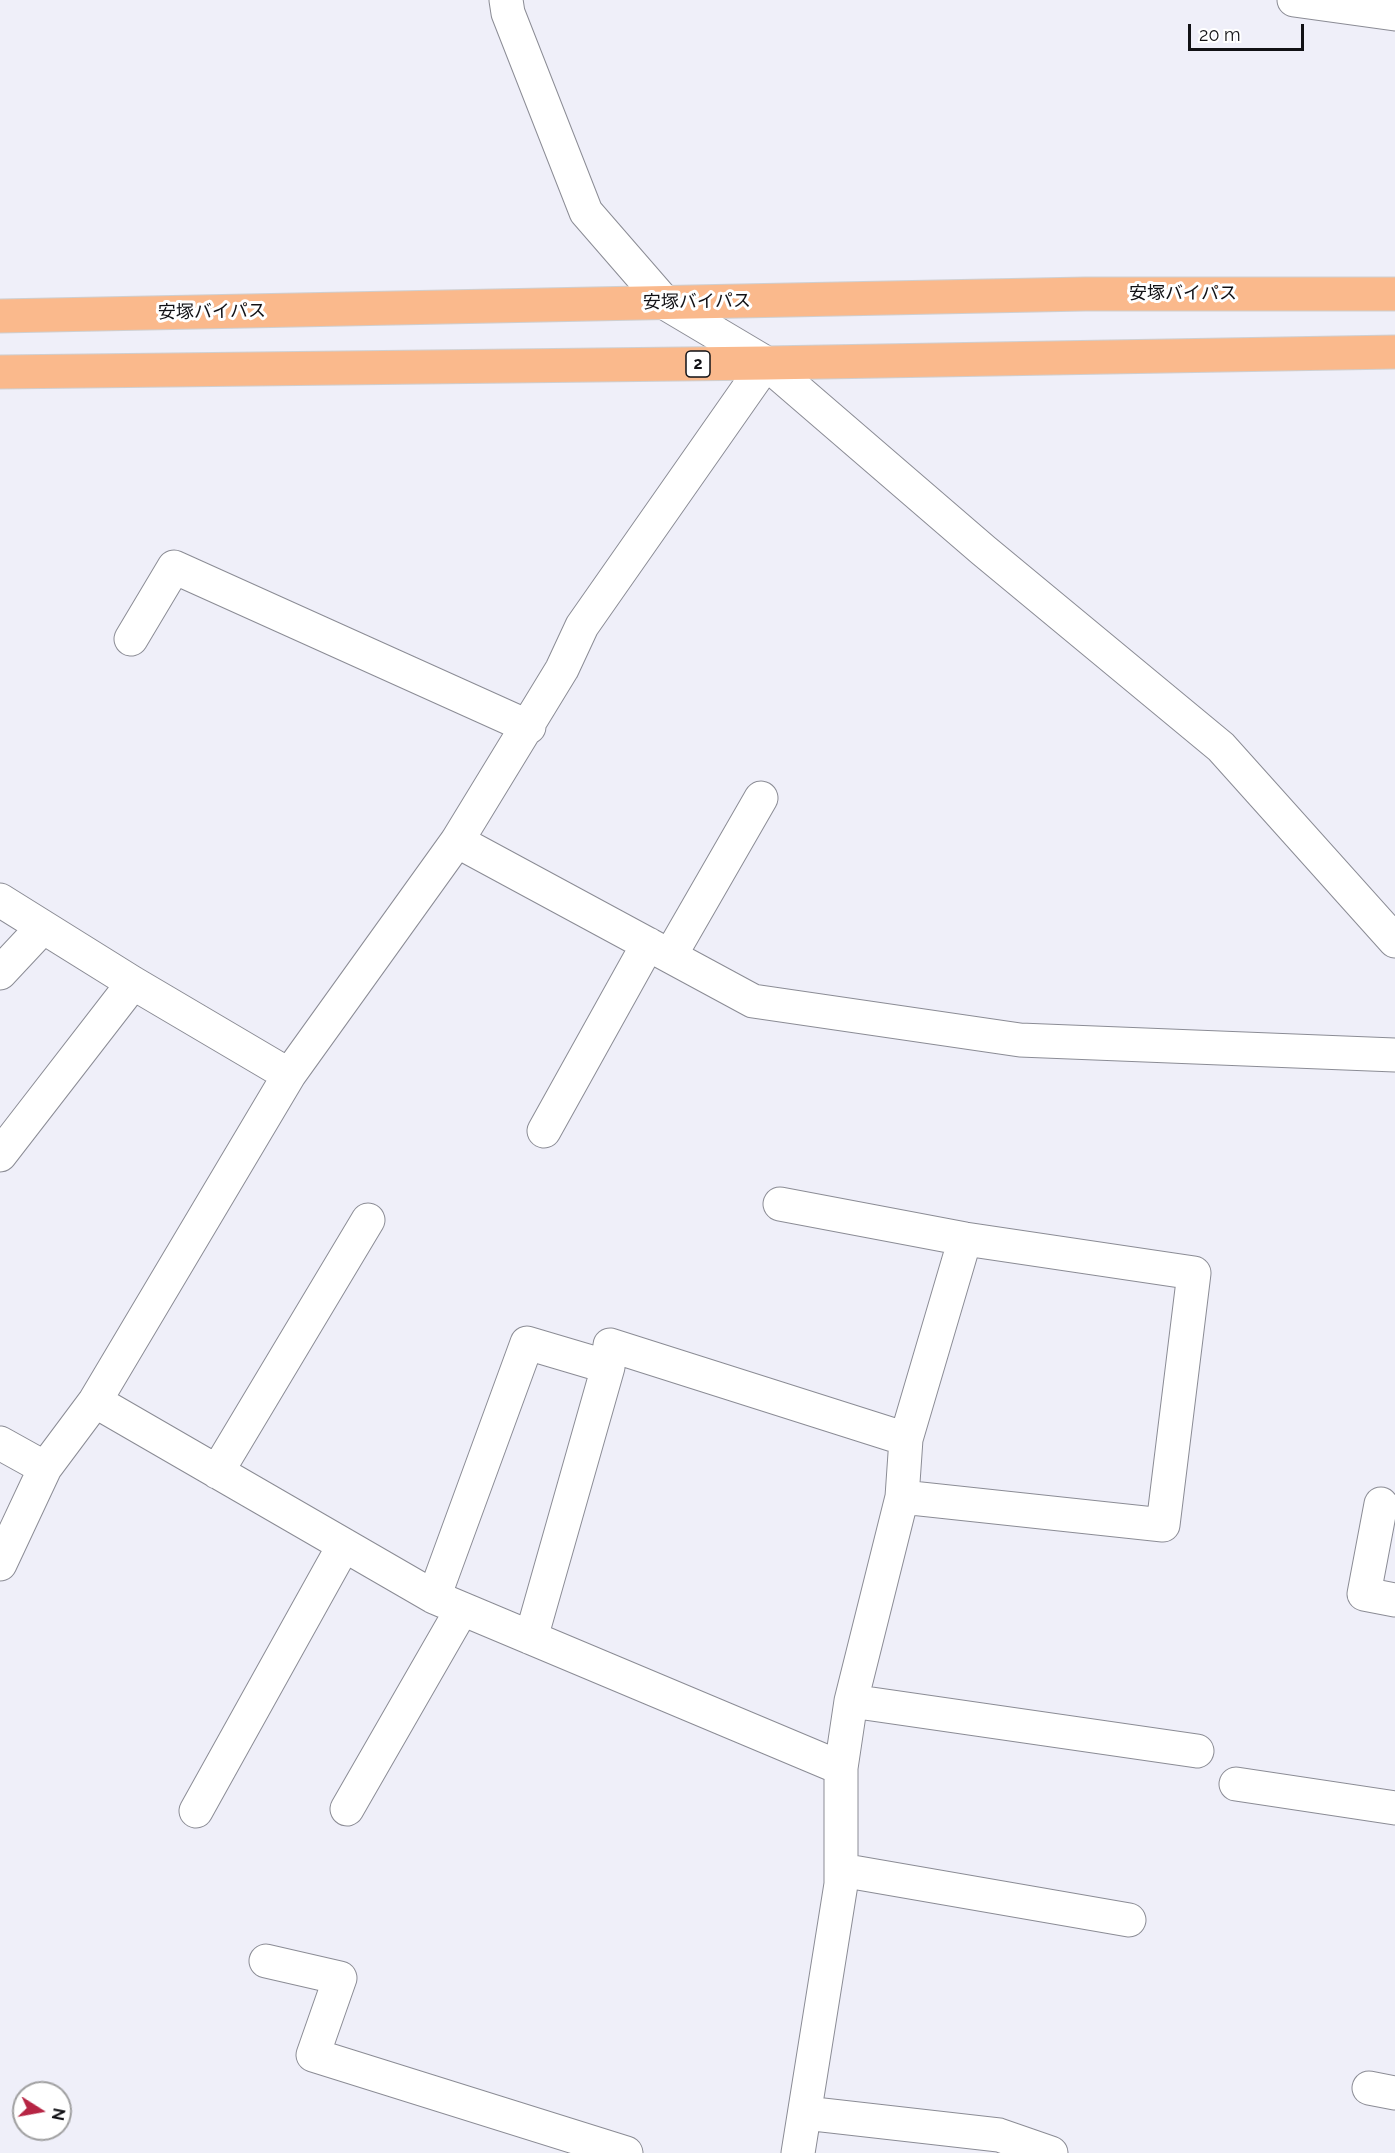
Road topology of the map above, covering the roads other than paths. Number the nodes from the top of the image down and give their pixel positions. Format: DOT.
graph roads {
  1 [pos="506,0"];
  2 [pos="1294,0"];
  3 [pos="1395,14"];
  4 [pos="1395,294"];
  5 [pos="665,303"];
  6 [pos="0,316"];
  7 [pos="1395,352"];
  8 [pos="766,363"];
  9 [pos="0,372"];
  10 [pos="131,639"];
  11 [pos="529,727"];
  12 [pos="761,798"];
  13 [pos="457,841"];
  14 [pos="0,900"];
  15 [pos="43,927"];
  16 [pos="1395,941"];
  17 [pos="659,950"];
  18 [pos="0,973"];
  19 [pos="133,984"];
  20 [pos="1395,1055"];
  21 [pos="289,1076"];
  22 [pos="544,1131"];
  23 [pos="0,1155"];
  24 [pos="780,1204"];
  25 [pos="368,1220"];
  26 [pos="965,1239"];
  27 [pos="608,1367"];
  28 [pos="95,1401"];
  29 [pos="906,1439"];
  30 [pos="0,1443"];
  31 [pos="45,1468"];
  32 [pos="217,1472"];
  33 [pos="902,1497"];
  34 [pos="1381,1504"];
  35 [pos="345,1545"];
  36 [pos="0,1564"];
  37 [pos="1395,1600"];
  38 [pos="448,1603"];
  39 [pos="531,1638"];
  40 [pos="851,1701"];
  41 [pos="1197,1751"];
  42 [pos="841,1768"];
  43 [pos="1236,1784"];
  44 [pos="1395,1808"];
  45 [pos="347,1809"];
  46 [pos="196,1811"];
  47 [pos="842,1870"];
  48 [pos="1129,1920"];
  49 [pos="266,1961"];
  50 [pos="805,2113"];
  51 [pos="626,2153"];
  52 [pos="798,2153"];
  53 [pos="1051,2153"];
  1 -- 5 [label="street"];
  2 -- 3 [label="street"];
  4 -- 5 [label="main road, 安塚バイパス"];
  5 -- 6 [label="main road, 安塚バイパス"];
  5 -- 8 [label="street"];
  7 -- 8 [label="main road, 2"];
  8 -- 9 [label="main road, 2"];
  8 -- 11 [label="street"];
  8 -- 16 [label="street"];
  10 -- 11 [label="street"];
  11 -- 13 [label="street"];
  12 -- 17 [label="street"];
  13 -- 17 [label="street"];
  13 -- 21 [label="street"];
  14 -- 15 [label="street"];
  15 -- 18 [label="street"];
  15 -- 19 [label="street"];
  17 -- 20 [label="street"];
  17 -- 22 [label="street"];
  19 -- 21 [label="street"];
  19 -- 23 [label="street"];
  21 -- 28 [label="street"];
  24 -- 26 [label="street"];
  25 -- 32 [label="street"];
  26 -- 29 [label="street"];
  26 -- 33 [label="street"];
  27 -- 29 [label="street"];
  27 -- 38 [label="street"];
  27 -- 39 [label="street"];
  28 -- 31 [label="street"];
  28 -- 32 [label="street"];
  29 -- 33 [label="street"];
  30 -- 31 [label="street"];
  31 -- 36 [label="street"];
  32 -- 35 [label="street"];
  33 -- 40 [label="street"];
  34 -- 37 [label="street"];
  35 -- 38 [label="street"];
  35 -- 46 [label="street"];
  38 -- 39 [label="street"];
  38 -- 45 [label="street"];
  39 -- 42 [label="street"];
  40 -- 41 [label="street"];
  40 -- 42 [label="street"];
  42 -- 47 [label="street"];
  43 -- 44 [label="street"];
  47 -- 48 [label="street"];
  47 -- 50 [label="street"];
  49 -- 51 [label="street"];
  50 -- 52 [label="street"];
  50 -- 53 [label="street"];
}
